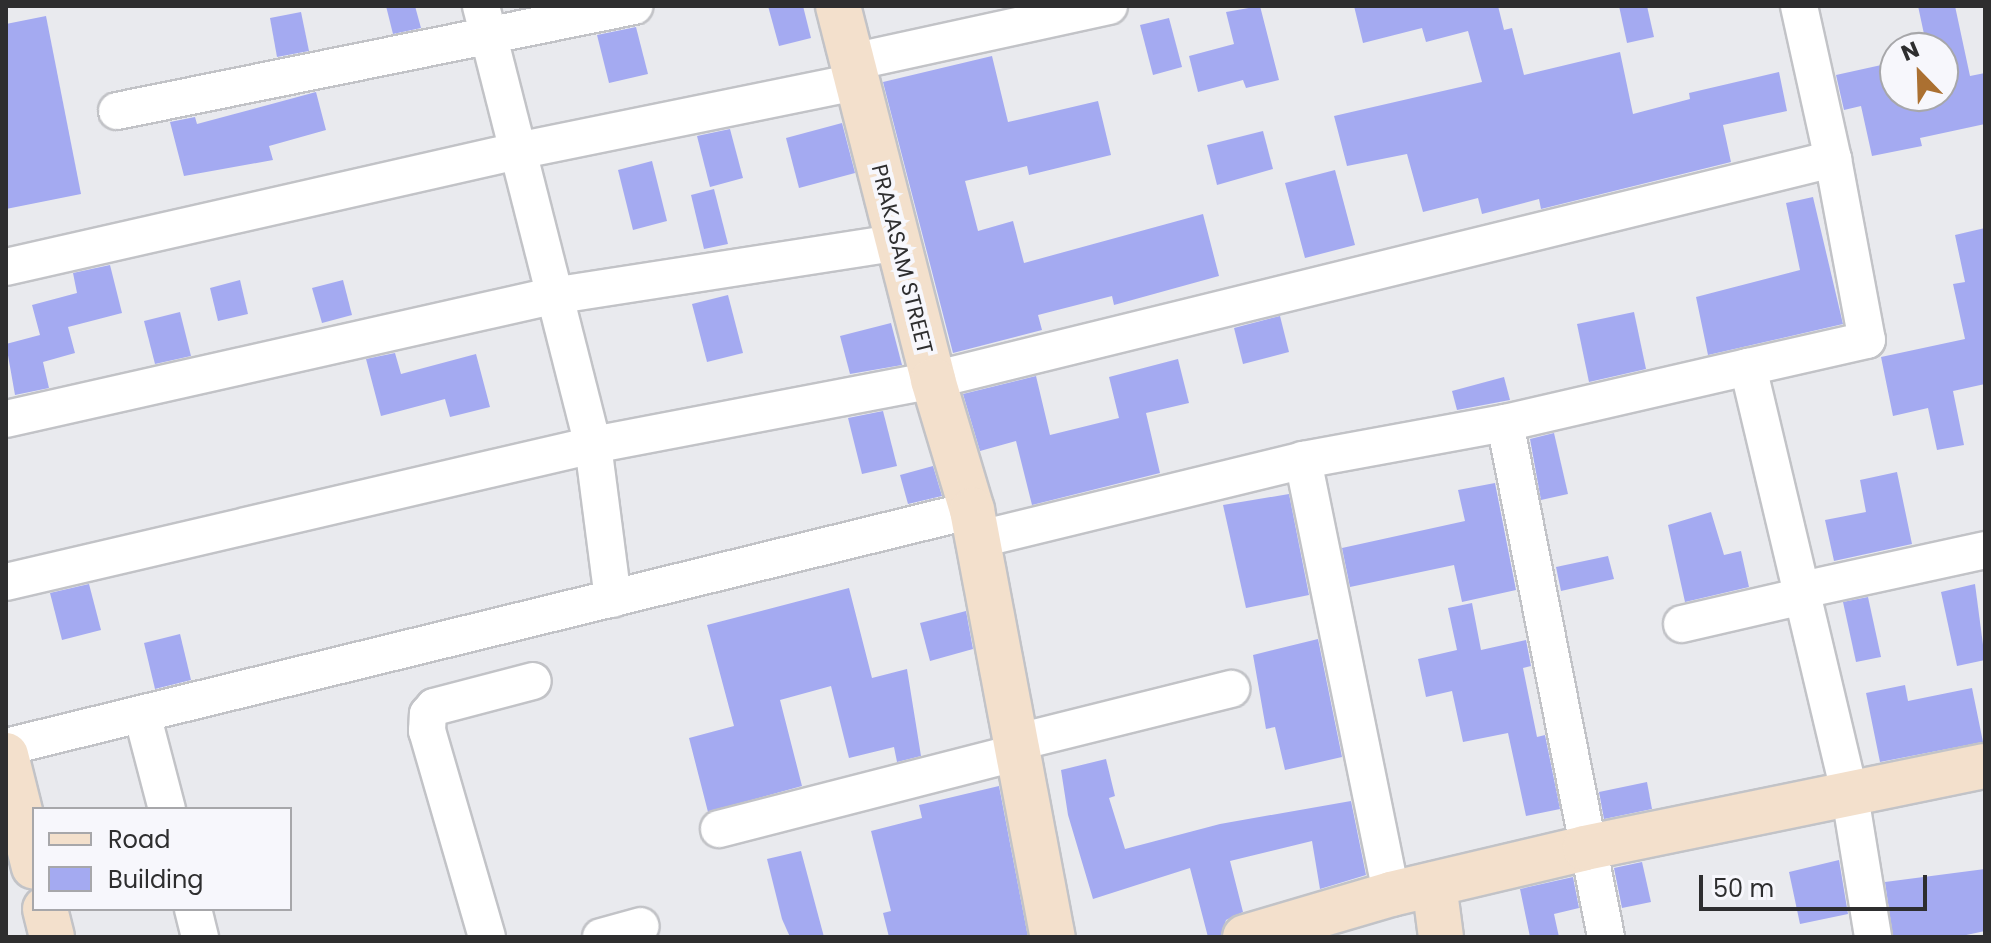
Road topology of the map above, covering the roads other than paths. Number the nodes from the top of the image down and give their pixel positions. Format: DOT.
graph roads {
  1 [pos="634,6"];
  2 [pos="838,6"];
  3 [pos="1109,6"];
  4 [pos="1799,6"];
  5 [pos="486,22"];
  6 [pos="855,72"];
  7 [pos="117,111"];
  8 [pos="517,151"];
  9 [pos="1833,159"];
  10 [pos="899,242"];
  11 [pos="6,267"];
  12 [pos="552,296"];
  13 [pos="1748,367"];
  14 [pos="933,380"];
  15 [pos="6,419"];
  16 [pos="1505,423"];
  17 [pos="593,445"];
  18 [pos="1303,460"];
  19 [pos="974,525"];
  20 [pos="1985,550"];
  21 [pos="6,582"];
  22 [pos="1802,593"];
  23 [pos="613,599"];
  24 [pos="1682,624"];
  25 [pos="533,681"];
  26 [pos="1231,689"];
  27 [pos="142,714"];
  28 [pos="1015,748"];
  29 [pos="1985,766"];
  30 [pos="8,767"];
  31 [pos="1850,796"];
  32 [pos="166,807"];
  33 [pos="719,829"];
  34 [pos="1585,848"];
  35 [pos="32,859"];
  36 [pos="1434,884"];
  37 [pos="1391,894"];
  38 [pos="46,911"];
  39 [pos="194,911"];
  40 [pos="641,926"];
  41 [pos="52,937"];
  42 [pos="200,937"];
  43 [pos="487,937"];
  44 [pos="601,937"];
  45 [pos="1053,937"];
  46 [pos="1245,937"];
  47 [pos="1441,937"];
  48 [pos="1606,937"];
  49 [pos="1873,937"];
  1 -- 5 [label="street"];
  2 -- 6 [label="street, PRAKASAM STREET"];
  3 -- 6 [label="street"];
  4 -- 9 [label="street"];
  5 -- 7 [label="street"];
  5 -- 8 [label="street"];
  6 -- 8 [label="street"];
  6 -- 10 [label="street, PRAKASAM STREET"];
  8 -- 11 [label="street"];
  8 -- 12 [label="street"];
  9 -- 13 [label="street"];
  9 -- 14 [label="street"];
  10 -- 12 [label="street"];
  10 -- 14 [label="street, PRAKASAM STREET"];
  12 -- 15 [label="street"];
  12 -- 17 [label="street"];
  13 -- 16 [label="street"];
  13 -- 22 [label="street"];
  14 -- 17 [label="street"];
  14 -- 19 [label="street, PRAKASAM STREET"];
  16 -- 18 [label="street"];
  16 -- 34 [label="street"];
  17 -- 21 [label="street"];
  17 -- 23 [label="street"];
  18 -- 19 [label="street"];
  18 -- 37 [label="street"];
  19 -- 23 [label="street"];
  19 -- 28 [label="street, PRAKASAM STREET"];
  20 -- 22 [label="street"];
  22 -- 24 [label="street"];
  22 -- 31 [label="street"];
  23 -- 27 [label="street"];
  25 -- 43 [label="street"];
  26 -- 28 [label="street"];
  27 -- 30 [label="street"];
  27 -- 32 [label="street"];
  28 -- 33 [label="street"];
  28 -- 45 [label="street, PRAKASAM STREET"];
  29 -- 31 [label="street"];
  30 -- 35 [label="street"];
  31 -- 34 [label="street"];
  31 -- 49 [label="street"];
  34 -- 36 [label="street"];
  34 -- 48 [label="street"];
  36 -- 37 [label="street"];
  36 -- 47 [label="street"];
  37 -- 46 [label="street"];
  38 -- 41 [label="street"];
  39 -- 42 [label="street"];
  40 -- 44 [label="street"];
}
